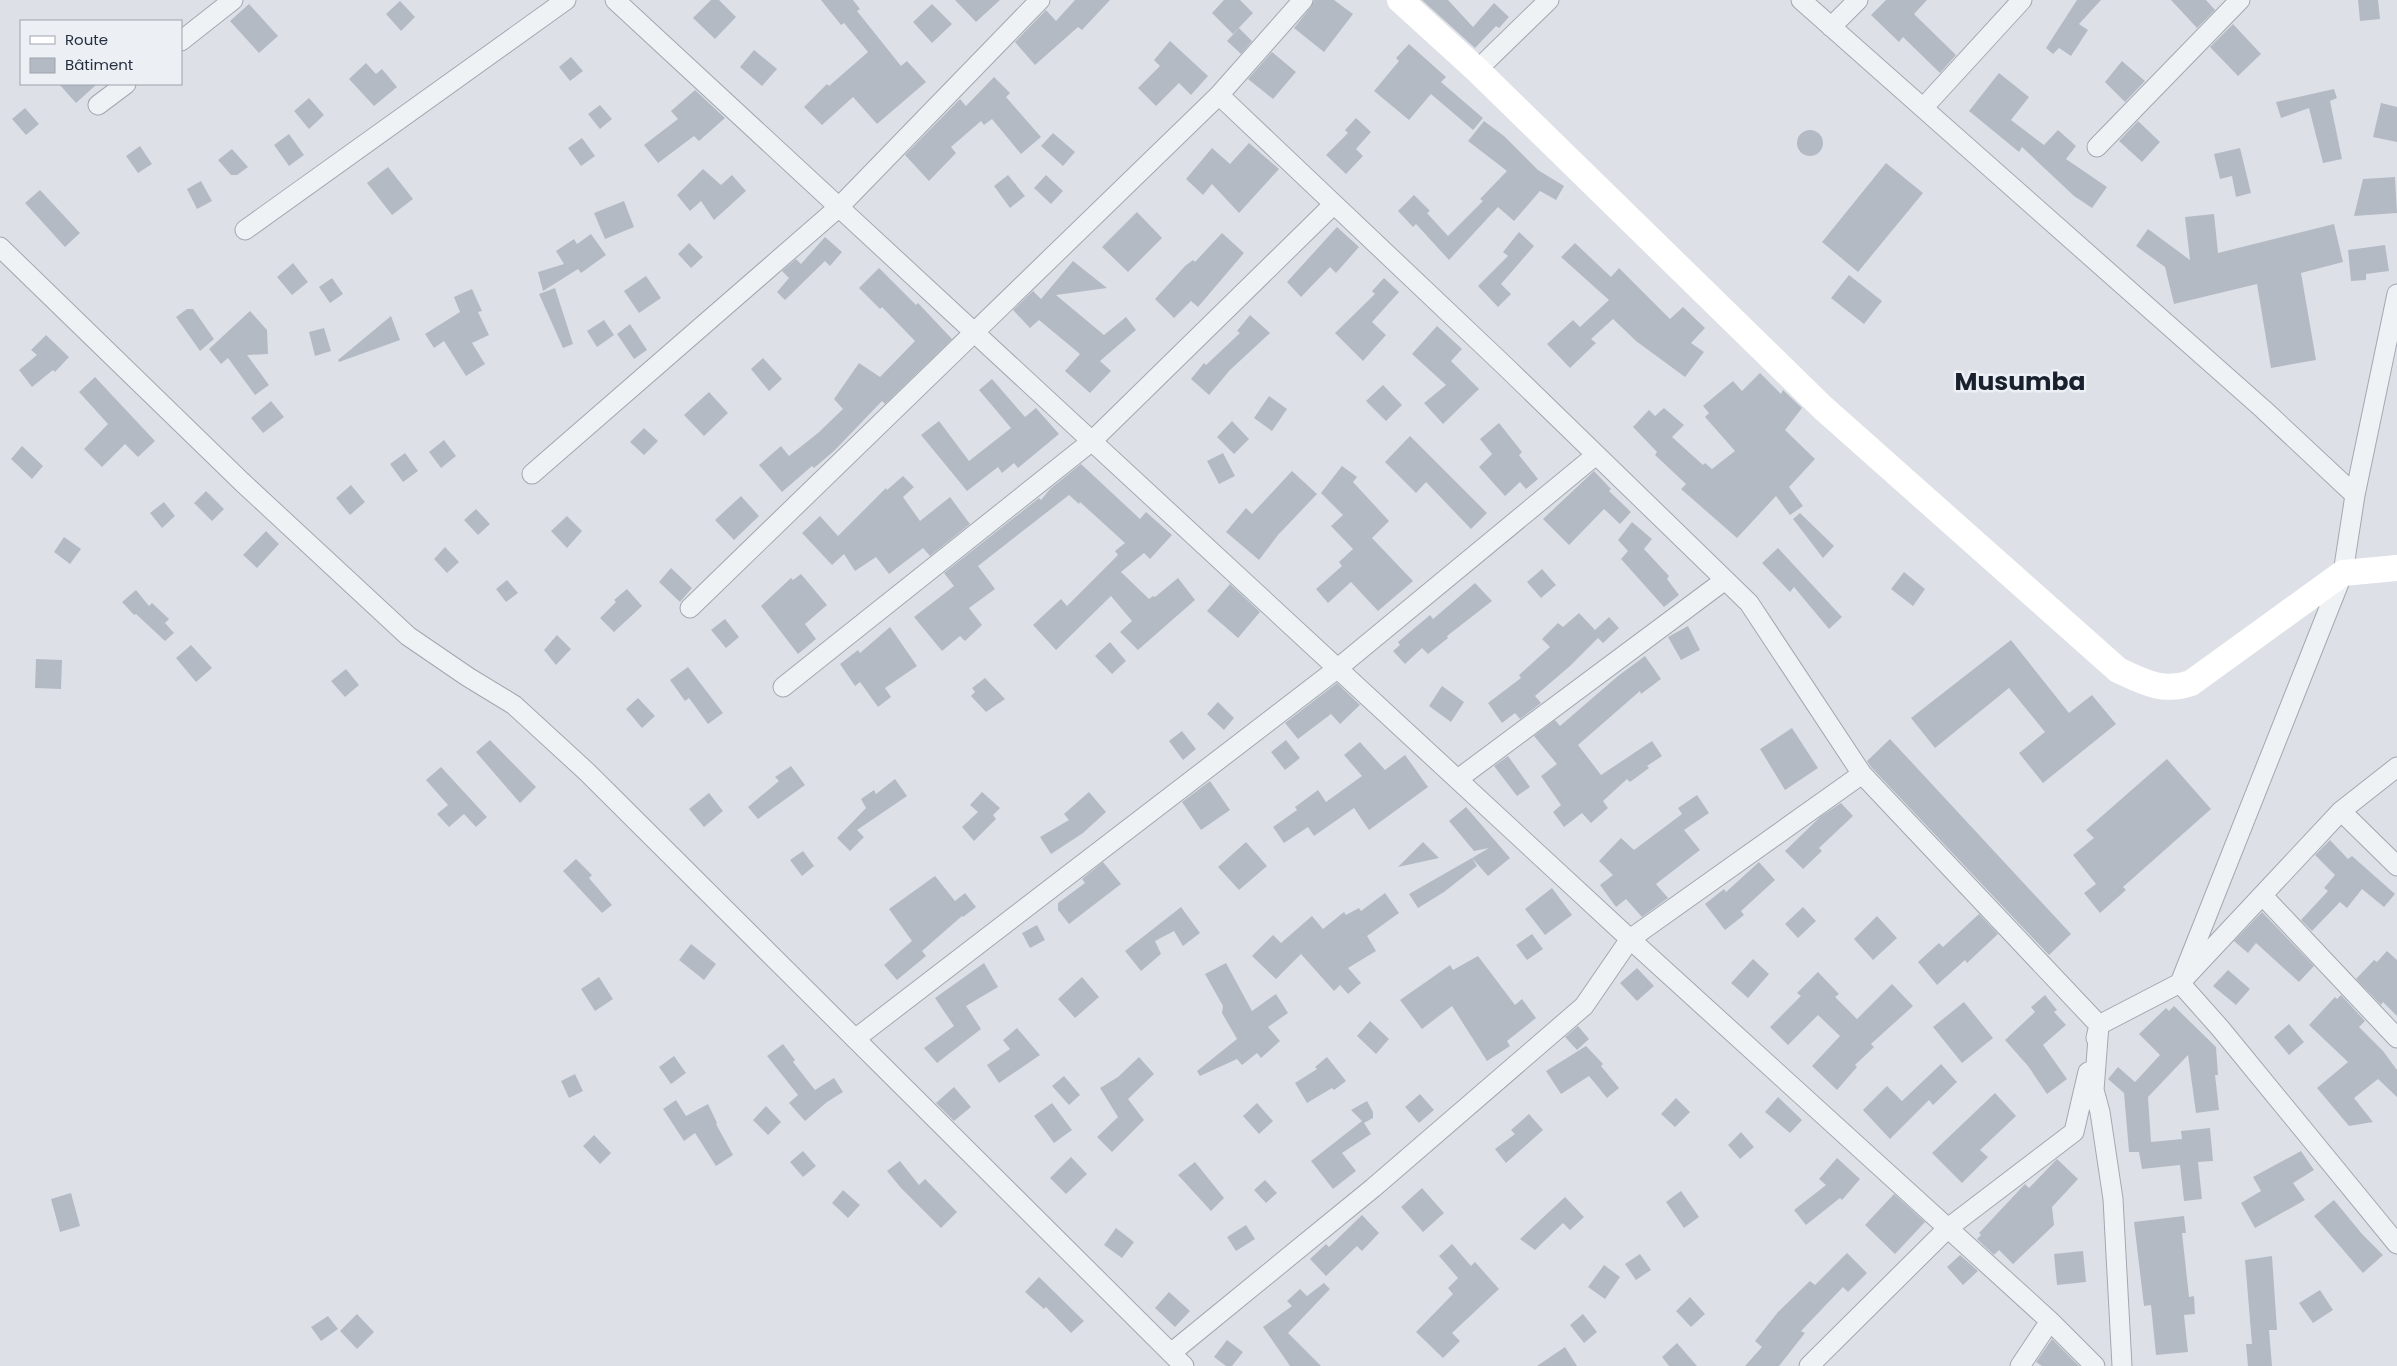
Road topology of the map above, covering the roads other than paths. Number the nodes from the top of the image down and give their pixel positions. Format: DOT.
graph roads {
  1 [pos="234,0"];
  2 [pos="566,0"];
  3 [pos="616,0"];
  4 [pos="1040,0"];
  5 [pos="1303,0"];
  6 [pos="1400,0"];
  7 [pos="1549,0"];
  8 [pos="1801,0"];
  9 [pos="1858,0"];
  10 [pos="2022,0"];
  11 [pos="2240,0"];
  12 [pos="1831,27"];
  13 [pos="182,40"];
  14 [pos="1477,70"];
  15 [pos="125,85"];
  16 [pos="1219,95"];
  17 [pos="98,105"];
  18 [pos="1923,108"];
  19 [pos="2097,147"];
  20 [pos="1334,204"];
  21 [pos="839,207"];
  22 [pos="245,230"];
  23 [pos="0,247"];
  24 [pos="2397,294"];
  25 [pos="975,333"];
  26 [pos="1092,440"];
  27 [pos="1596,454"];
  28 [pos="532,474"];
  29 [pos="2355,495"];
  30 [pos="2397,568"];
  31 [pos="2343,573"];
  32 [pos="1725,580"];
  33 [pos="690,608"];
  34 [pos="1338,668"];
  35 [pos="783,687"];
  36 [pos="2397,767"];
  37 [pos="1862,774"];
  38 [pos="1458,779"];
  39 [pos="2342,811"];
  40 [pos="2397,866"];
  41 [pos="2263,896"];
  42 [pos="1630,939"];
  43 [pos="2180,983"];
  44 [pos="2100,1025"];
  45 [pos="2397,1038"];
  46 [pos="855,1039"];
  47 [pos="1948,1228"];
  48 [pos="2397,1244"];
  49 [pos="2050,1321"];
  50 [pos="1177,1360"];
  51 [pos="1809,1366"];
  52 [pos="2020,1366"];
  53 [pos="2096,1366"];
  54 [pos="2122,1366"];
  1 -- 13 [label="street"];
  2 -- 22 [label="street"];
  3 -- 21 [label="street"];
  4 -- 21 [label="street"];
  5 -- 16 [label="street"];
  6 -- 14 [label="main road"];
  7 -- 14 [label="street"];
  8 -- 12 [label="street"];
  9 -- 12 [label="street"];
  10 -- 18 [label="street"];
  11 -- 19 [label="street"];
  12 -- 18 [label="street"];
  14 -- 31 [label="main road"];
  15 -- 17 [label="street"];
  16 -- 20 [label="street"];
  16 -- 25 [label="street"];
  18 -- 29 [label="street"];
  20 -- 26 [label="street"];
  20 -- 27 [label="street"];
  21 -- 25 [label="street"];
  21 -- 28 [label="street"];
  23 -- 46 [label="street"];
  24 -- 29 [label="street"];
  25 -- 26 [label="street"];
  25 -- 33 [label="street"];
  26 -- 34 [label="street"];
  26 -- 35 [label="street"];
  27 -- 32 [label="street"];
  27 -- 34 [label="street"];
  29 -- 31 [label="street"];
  30 -- 31 [label="main road"];
  31 -- 43 [label="street"];
  32 -- 37 [label="street"];
  32 -- 38 [label="street"];
  34 -- 38 [label="street"];
  34 -- 46 [label="street"];
  36 -- 39 [label="street"];
  37 -- 42 [label="street"];
  37 -- 44 [label="street"];
  38 -- 42 [label="street"];
  39 -- 40 [label="street"];
  39 -- 41 [label="street"];
  41 -- 43 [label="street"];
  41 -- 45 [label="street"];
  42 -- 47 [label="street"];
  42 -- 50 [label="street"];
  43 -- 44 [label="street"];
  43 -- 48 [label="street"];
  44 -- 47 [label="street"];
  44 -- 54 [label="street"];
  46 -- 50 [label="street"];
  47 -- 49 [label="street"];
  47 -- 51 [label="street"];
  49 -- 52 [label="street"];
  49 -- 53 [label="street"];
}
